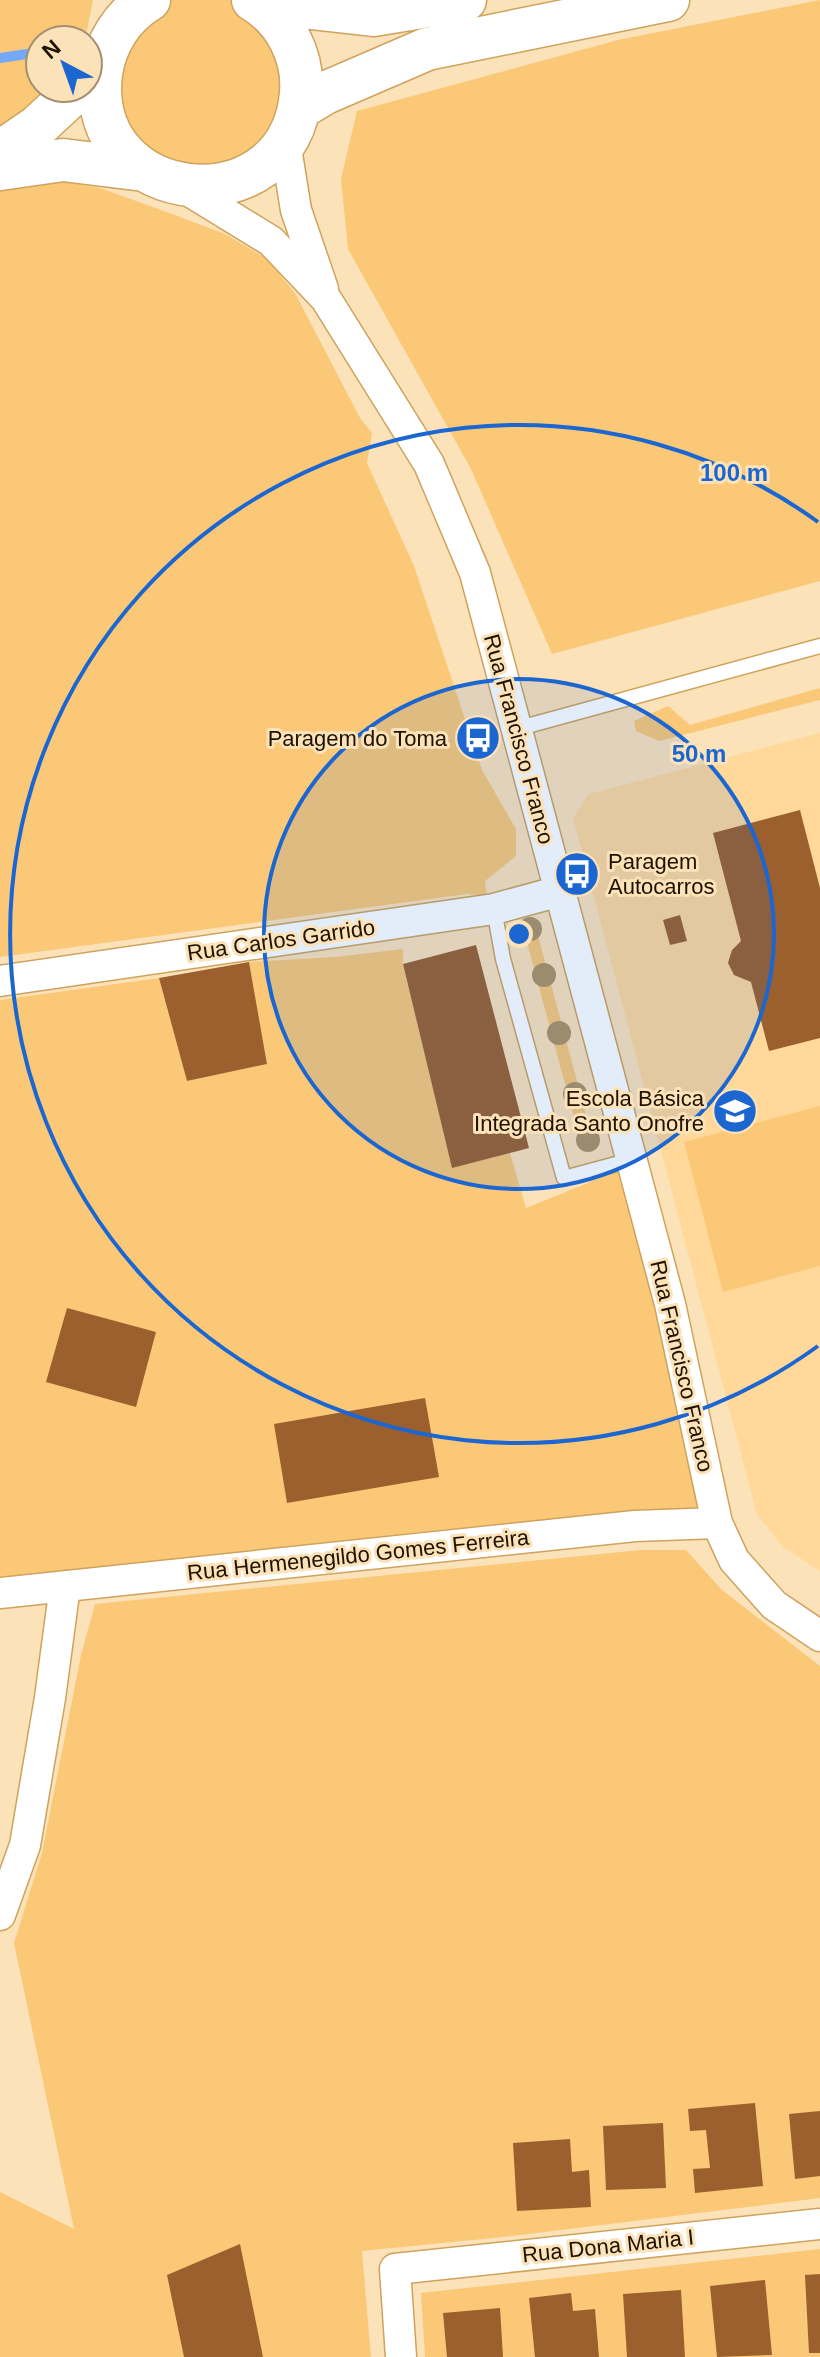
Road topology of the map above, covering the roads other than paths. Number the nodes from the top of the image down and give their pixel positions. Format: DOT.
graph roads {
  1 [pos="149,0"];
  2 [pos="465,0"];
  3 [pos="668,0"];
  4 [pos="255,1"];
  5 [pos="104,47"];
  6 [pos="56,104"];
  7 [pos="103,104"];
  8 [pos="293,125"];
  9 [pos="0,152"];
  10 [pos="0,169"];
  11 [pos="163,178"];
  12 [pos="326,299"];
  13 [pos="820,646"];
  14 [pos="516,729"];
  15 [pos="560,891"];
  16 [pos="494,909"];
  17 [pos="0,981"];
  18 [pos="631,1160"];
  19 [pos="717,1523"];
  20 [pos="65,1586"];
  21 [pos="0,1593"];
  22 [pos="820,1636"];
  23 [pos="0,1915"];
  24 [pos="820,2224"];
  25 [pos="401,2357"];
  1 -- 5 [label="main road"];
  2 -- 4 [label="main road"];
  3 -- 8 [label="main road"];
  4 -- 8 [label="main road"];
  6 -- 9 [label="main road"];
  7 -- 11 [label="main road"];
  8 -- 11 [label="main road"];
  8 -- 12 [label="street"];
  10 -- 11 [label="main road"];
  11 -- 12 [label="street"];
  12 -- 14 [label="street, Rua Francisco Franco"];
  13 -- 14 [label="lane"];
  14 -- 15 [label="street, Rua Francisco Franco"];
  15 -- 16 [label="street, Rua Carlos Garrido"];
  15 -- 18 [label="street, Rua Francisco Franco"];
  16 -- 17 [label="street, Rua Carlos Garrido"];
  16 -- 18 [label="lane"];
  18 -- 19 [label="street, Rua Francisco Franco"];
  19 -- 20 [label="street, Rua Hermenegildo Gomes Ferreira"];
  19 -- 22 [label="street, Rua Francisco Franco"];
  20 -- 21 [label="street, Rua Hermenegildo Gomes Ferreira"];
  20 -- 23 [label="street"];
  24 -- 25 [label="street, Rua Dona Maria I"];
}
